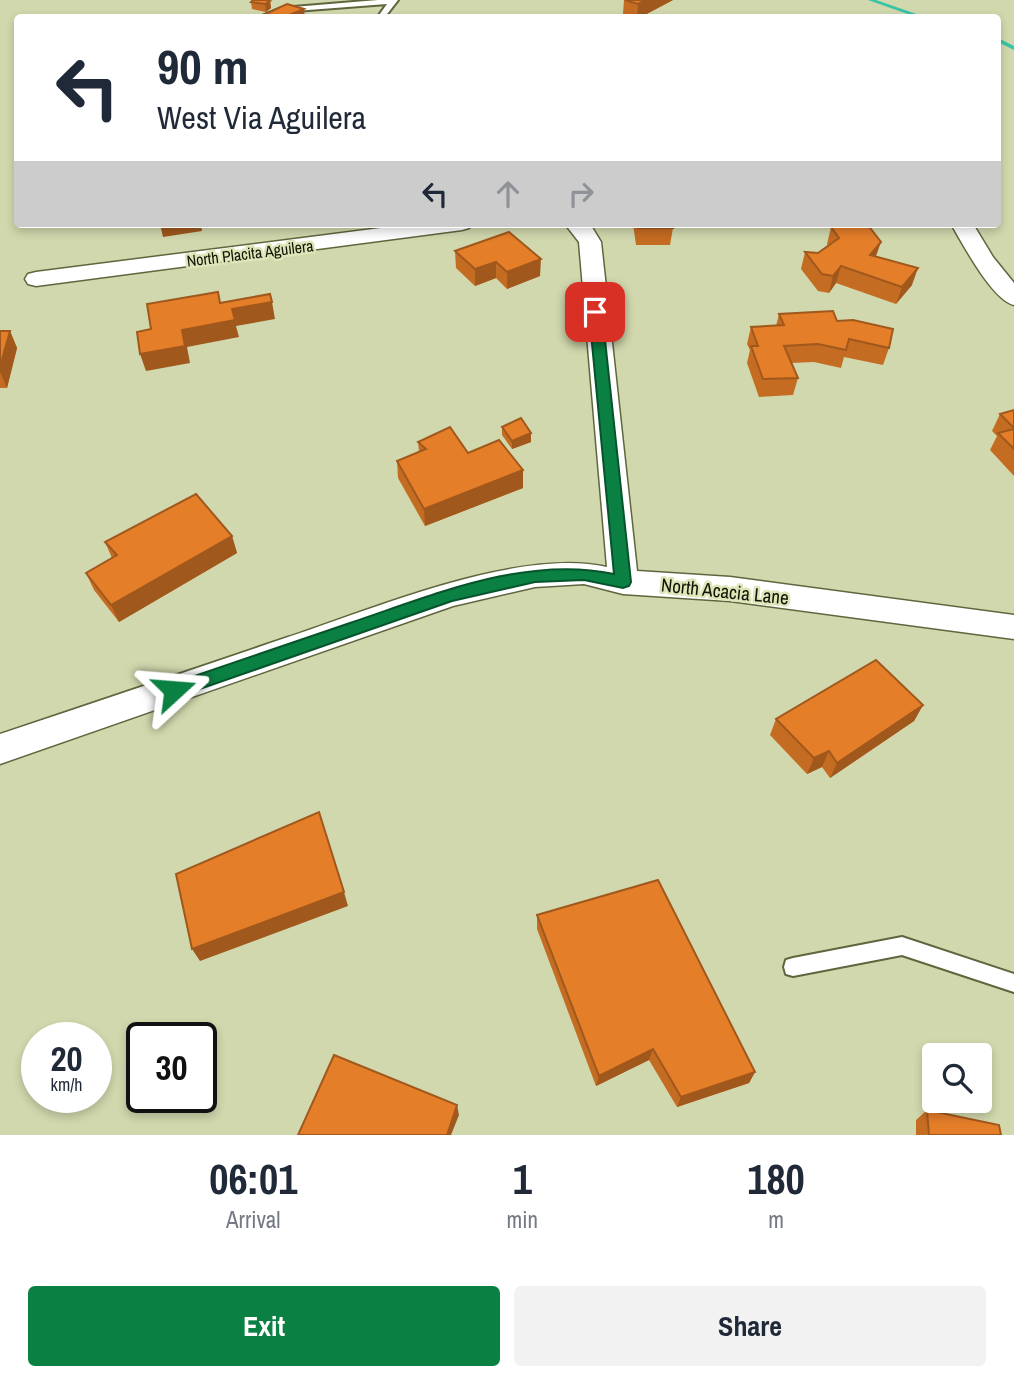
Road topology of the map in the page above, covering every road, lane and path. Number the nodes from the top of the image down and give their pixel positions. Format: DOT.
graph roads {
  1 [pos="393,0"];
  2 [pos="270,14"];
  3 [pos="434,228"];
  4 [pos="581,228"];
  5 [pos="964,228"];
  6 [pos="36,279"];
  7 [pos="1014,298"];
  8 [pos="623,582"];
  9 [pos="1014,627"];
  10 [pos="0,748"];
  11 [pos="793,967"];
  12 [pos="1014,983"];
  1 -- 2 [label="lane"];
  3 -- 6 [label="street, North Placita Aguilera"];
  4 -- 8 [label="street"];
  5 -- 7 [label="street"];
  8 -- 9 [label="street, North Acacia Lane"];
  8 -- 10 [label="street, North Acacia Lane"];
  11 -- 12 [label="lane"];
}
